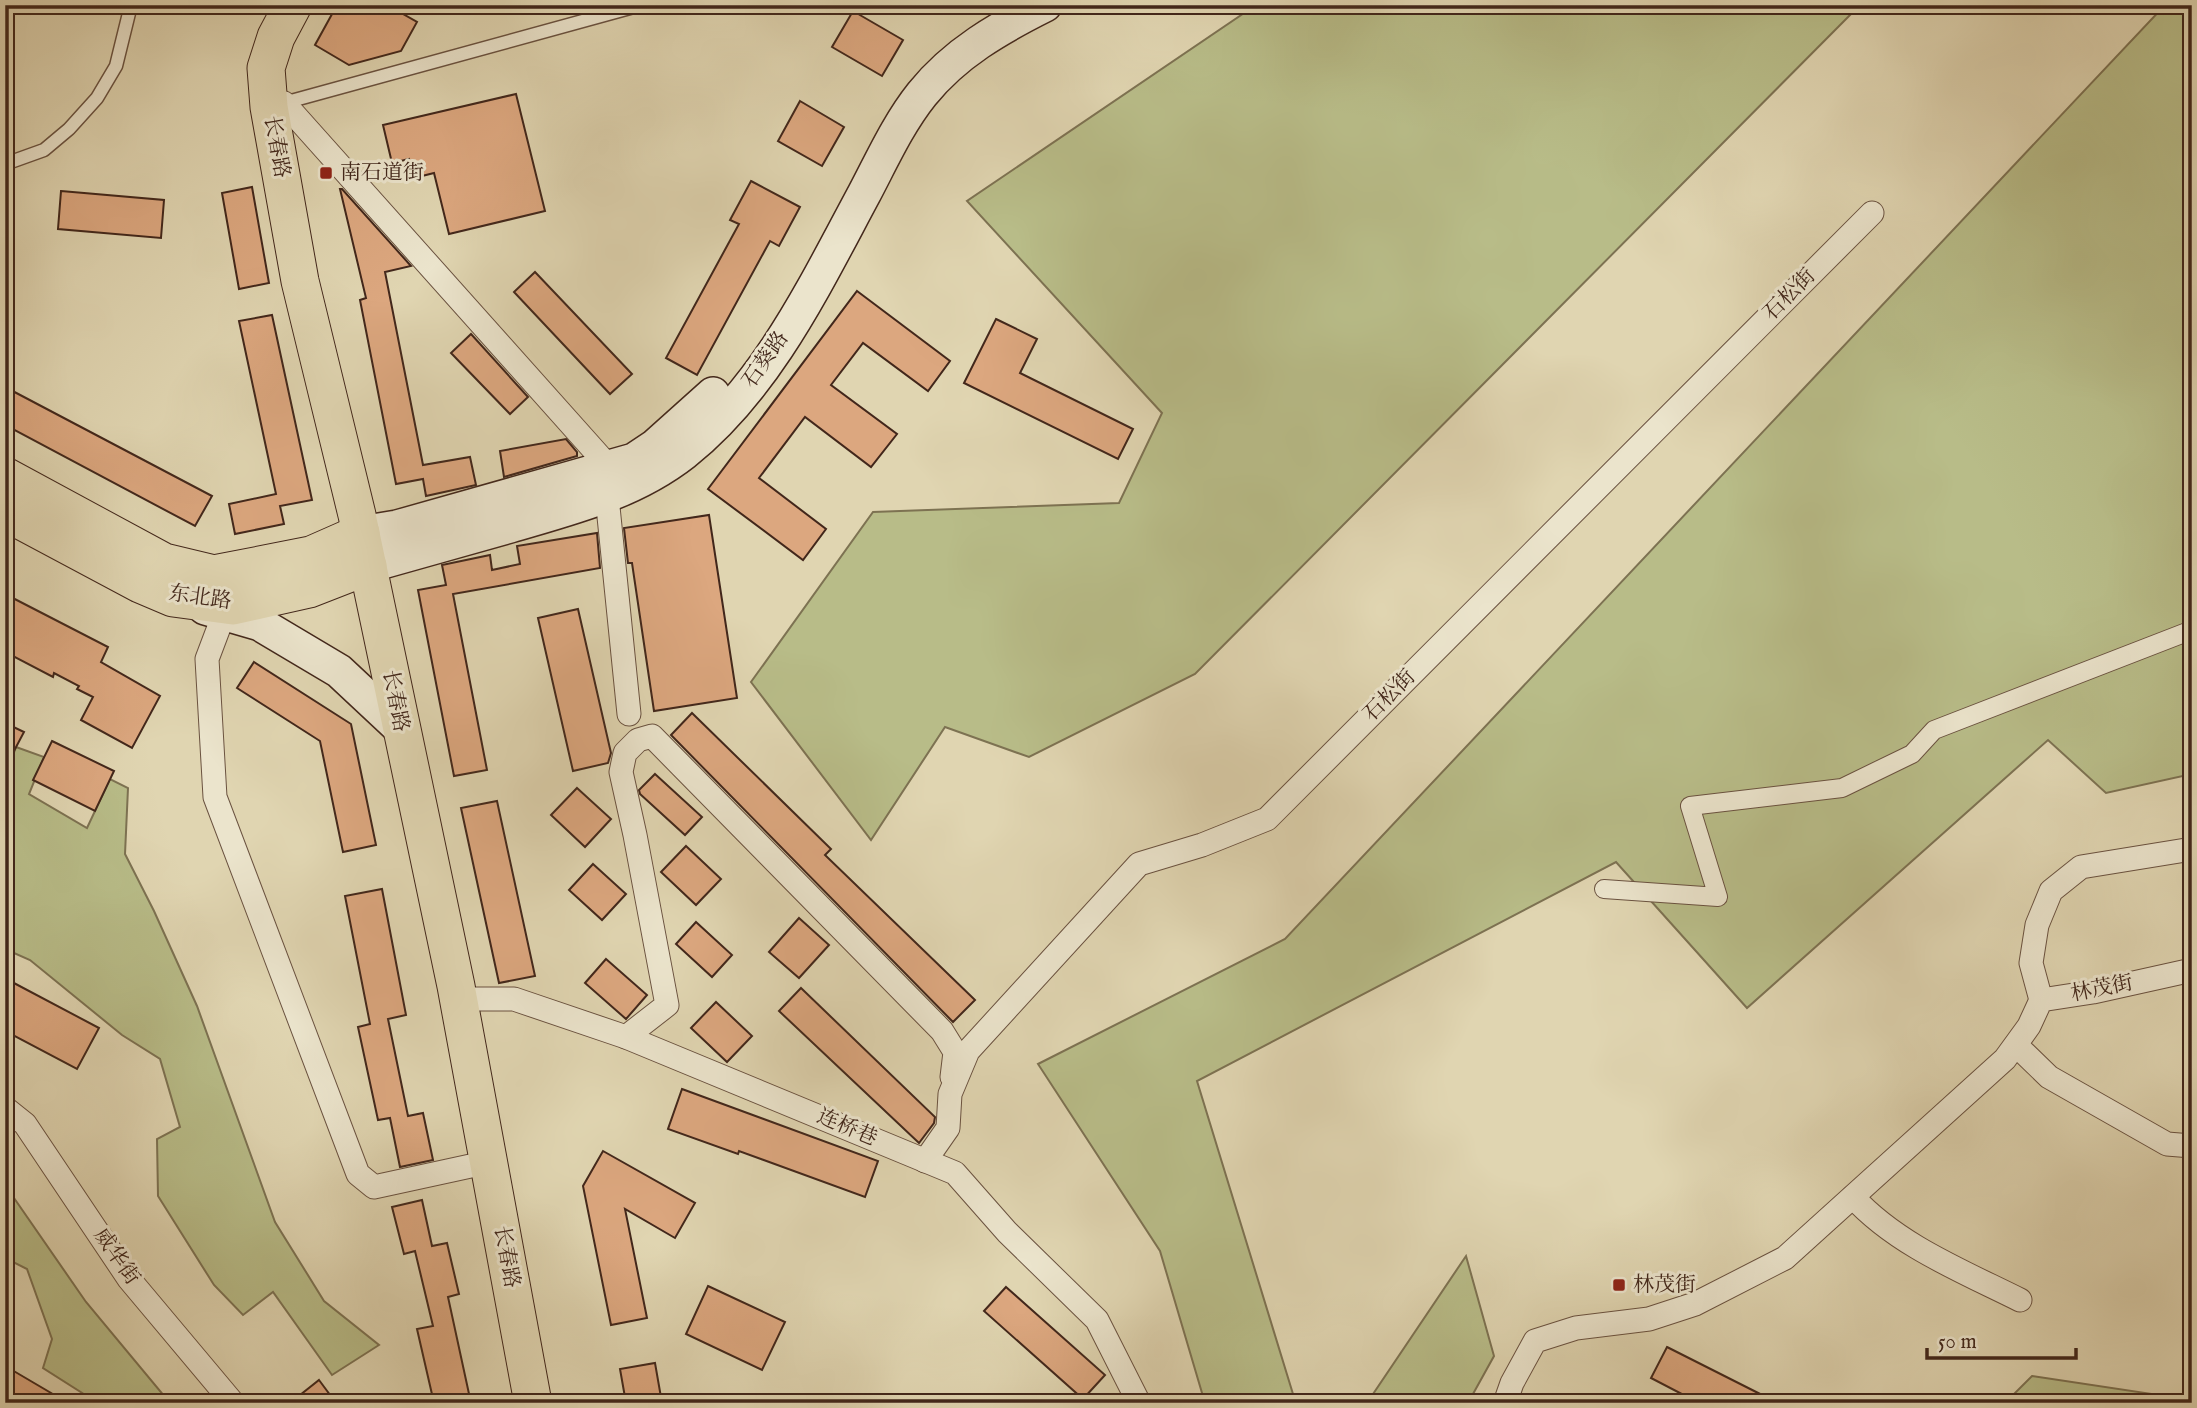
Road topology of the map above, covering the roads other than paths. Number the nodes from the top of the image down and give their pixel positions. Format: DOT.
graph roads {
  1 [pos="131,5"];
  2 [pos="293,5"];
  3 [pos="641,5"];
  4 [pos="1008,5"];
  5 [pos="1045,5"];
  6 [pos="277,105"];
  7 [pos="5,164"];
  8 [pos="1872,213"];
  9 [pos="5,476"];
  10 [pos="608,483"];
  11 [pos="5,512"];
  12 [pos="364,550"];
  13 [pos="173,598"];
  14 [pos="224,614"];
  15 [pos="2192,630"];
  16 [pos="629,714"];
  17 [pos="401,729"];
  18 [pos="2192,849"];
  19 [pos="1604,890"];
  20 [pos="2192,970"];
  21 [pos="458,999"];
  22 [pos="2041,1000"];
  23 [pos="626,1037"];
  24 [pos="2016,1045"];
  25 [pos="950,1094"];
  26 [pos="5,1108"];
  27 [pos="2192,1146"];
  28 [pos="925,1161"];
  29 [pos="489,1162"];
  30 [pos="1853,1197"];
  31 [pos="2020,1300"];
  32 [pos="233,1403"];
  33 [pos="533,1403"];
  34 [pos="1139,1403"];
  35 [pos="1505,1403"];
  1 -- 7 [label="lane"];
  2 -- 6 [label="main road, 长春路"];
  3 -- 6 [label="lane"];
  4 -- 10 [label="main road, 石葵路"];
  5 -- 10 [label="main road, 石葵路"];
  6 -- 10 [label="street"];
  6 -- 12 [label="main road, 长春路"];
  8 -- 25 [label="street, 石松街"];
  9 -- 12 [label="main road, 东北路"];
  10 -- 12 [label="main road, 石葵路"];
  10 -- 16 [label="street"];
  11 -- 13 [label="main road, 东北路"];
  12 -- 13 [label="main road, 东北路"];
  12 -- 17 [label="main road, 长春路"];
  13 -- 14 [label="main road"];
  14 -- 17 [label="main road"];
  14 -- 29 [label="street"];
  15 -- 19 [label="street"];
  17 -- 21 [label="main road, 长春路"];
  18 -- 22 [label="street"];
  20 -- 22 [label="street, 林茂街"];
  21 -- 23 [label="street, 连桥巷"];
  21 -- 29 [label="main road, 长春路"];
  22 -- 24 [label="street, 林茂街"];
  23 -- 25 [label="street"];
  23 -- 28 [label="street, 连桥巷"];
  24 -- 27 [label="street"];
  24 -- 30 [label="street, 林茂街"];
  25 -- 28 [label="street, 石松街"];
  26 -- 32 [label="street, 威华街"];
  28 -- 34 [label="street, 连桥巷"];
  29 -- 33 [label="main road, 长春路"];
  30 -- 31 [label="street"];
  30 -- 35 [label="street, 林茂街"];
}
